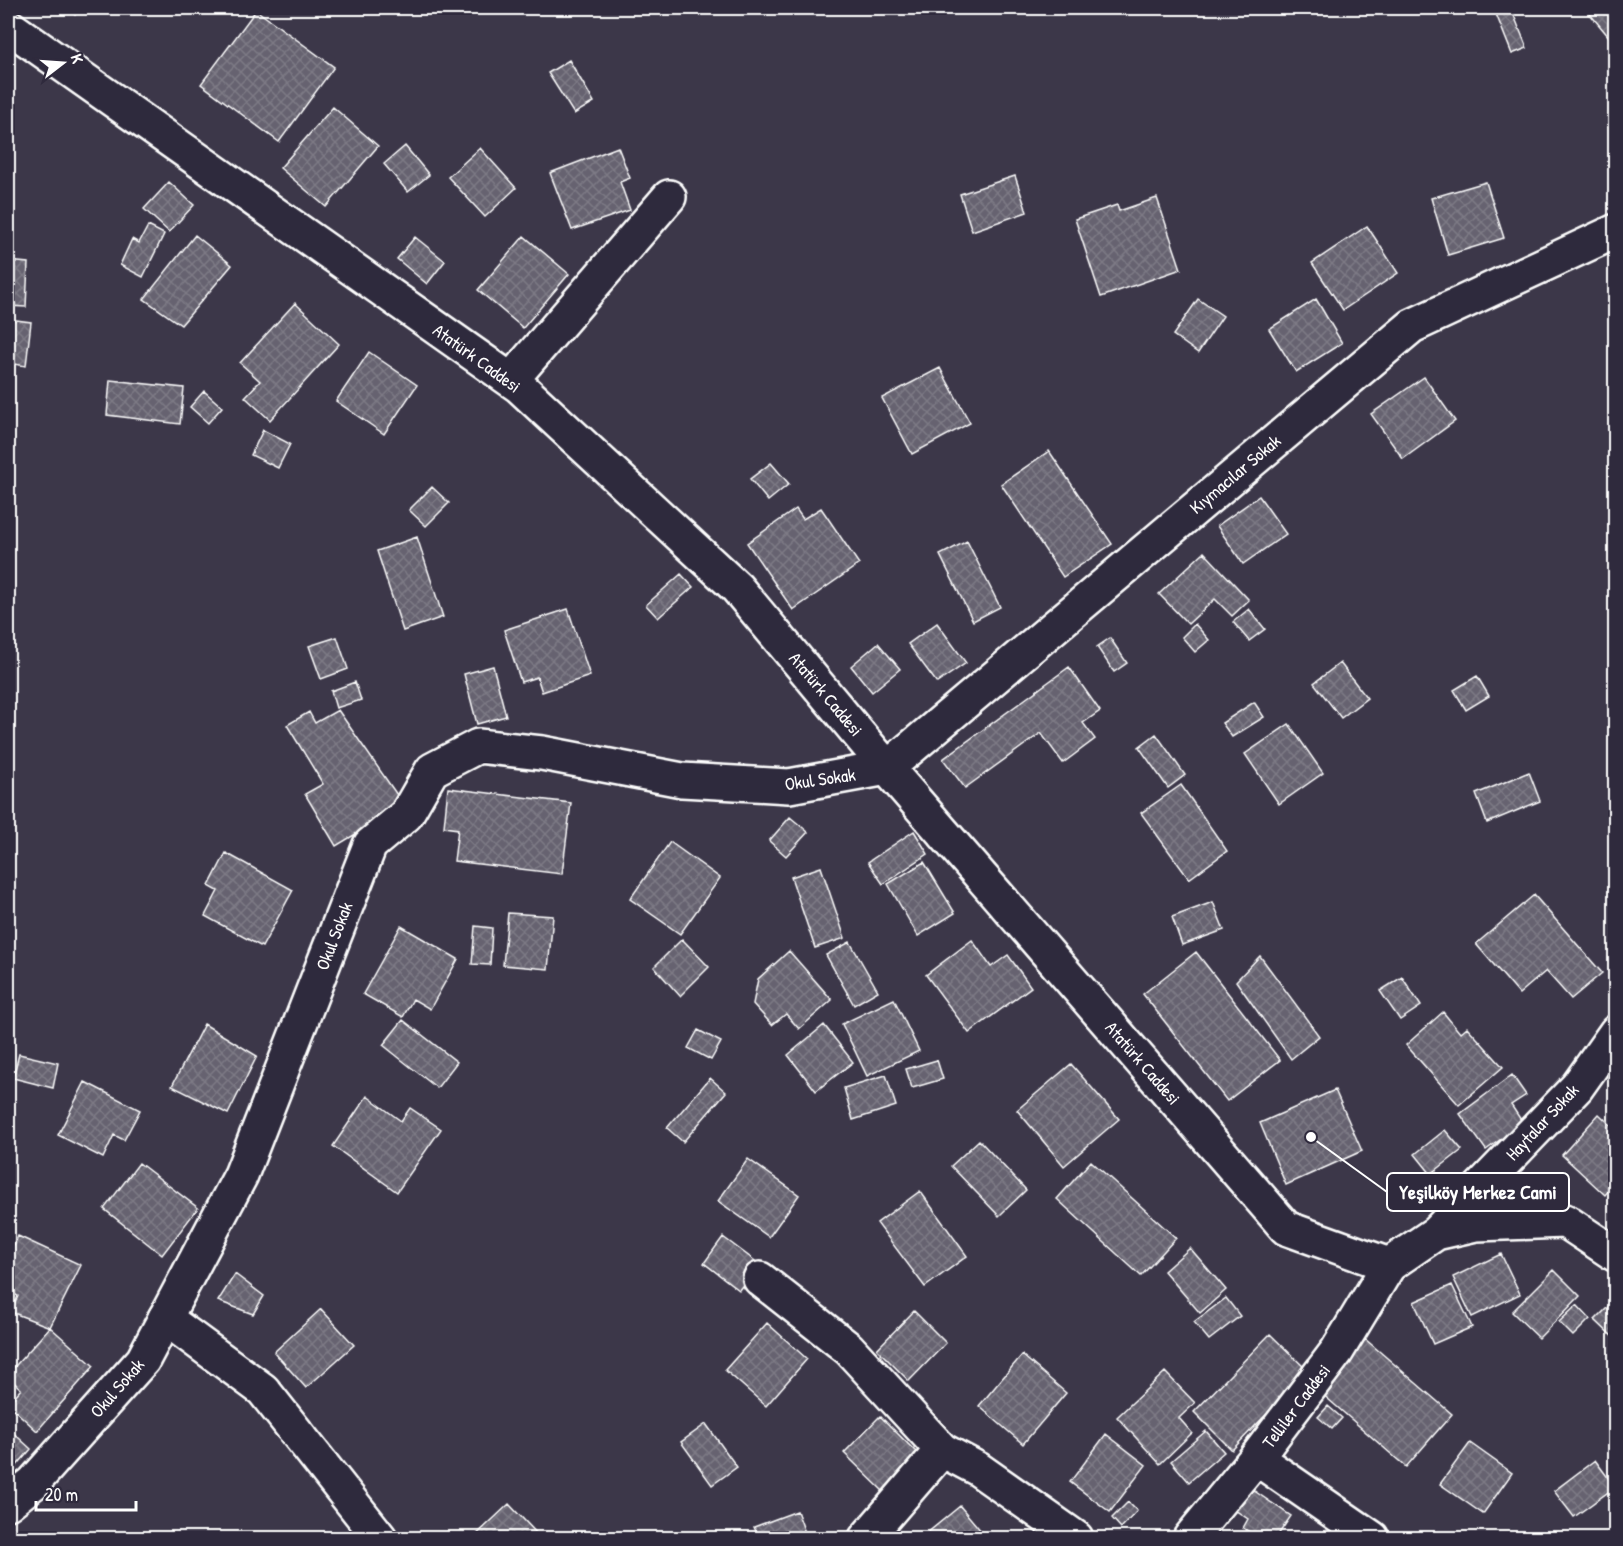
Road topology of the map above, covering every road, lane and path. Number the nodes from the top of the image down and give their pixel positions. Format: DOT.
graph roads {
  1 [pos="8,26"];
  2 [pos="669,197"];
  3 [pos="1616,231"];
  4 [pos="511,380"];
  5 [pos="887,768"];
  6 [pos="1616,1032"];
  7 [pos="1436,1233"];
  8 [pos="1616,1255"];
  9 [pos="1389,1265"];
  10 [pos="760,1279"];
  11 [pos="165,1318"];
  12 [pos="942,1450"];
  13 [pos="1256,1458"];
  14 [pos="8,1503"];
  15 [pos="380,1539"];
  16 [pos="866,1539"];
  17 [pos="1076,1539"];
  18 [pos="1190,1539"];
  19 [pos="1372,1539"];
  1 -- 4 [label="street, Atatürk Caddesi"];
  2 -- 4 [label="street"];
  3 -- 5 [label="street, Kıymacılar Sokak"];
  4 -- 5 [label="street, Atatürk Caddesi"];
  5 -- 9 [label="street, Atatürk Caddesi"];
  5 -- 11 [label="street, Okul Sokak"];
  6 -- 7 [label="street, Haytalar Sokak"];
  7 -- 8 [label="street"];
  7 -- 9 [label="street"];
  9 -- 13 [label="street, Telliler Caddesi"];
  10 -- 12 [label="street"];
  11 -- 14 [label="street, Okul Sokak"];
  11 -- 15 [label="street"];
  12 -- 16 [label="street"];
  12 -- 17 [label="street"];
  13 -- 18 [label="street, Telliler Caddesi"];
  13 -- 19 [label="street"];
}
